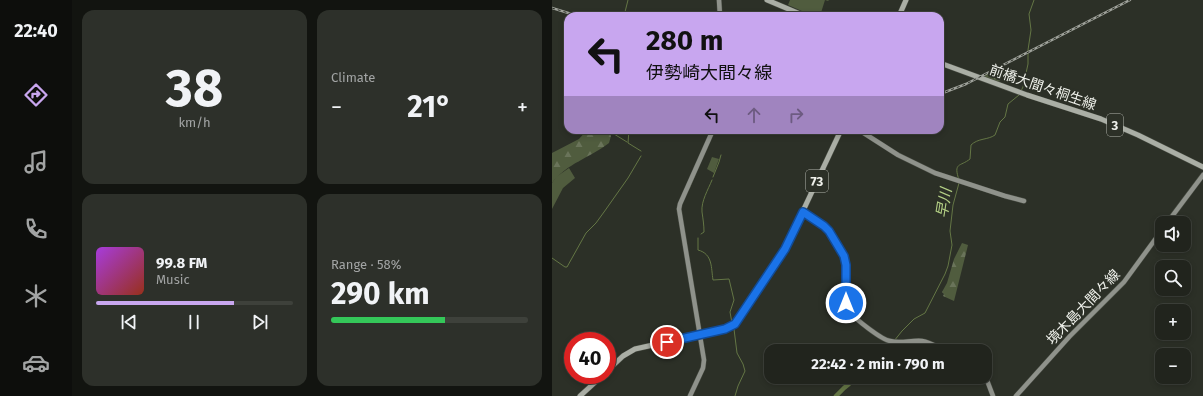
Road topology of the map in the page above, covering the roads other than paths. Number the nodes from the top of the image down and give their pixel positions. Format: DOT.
graph roads {
  1 [pos="719,0"];
  2 [pos="766,0"];
  3 [pos="906,0"];
  4 [pos="720,12"];
  5 [pos="795,12"];
  6 [pos="901,12"];
  7 [pos="944,64"];
  8 [pos="711,134"];
  9 [pos="839,134"];
  10 [pos="865,134"];
  11 [pos="1203,167"];
  12 [pos="1203,175"];
  13 [pos="1024,200"];
  14 [pos="803,212"];
  15 [pos="1172,216"];
  16 [pos="1155,240"];
  17 [pos="699,335"];
  18 [pos="930,344"];
  19 [pos="616,363"];
  20 [pos="593,384"];
  21 [pos="988,384"];
  22 [pos="580,396"];
  23 [pos="690,396"];
  24 [pos="993,396"];
  25 [pos="1016,396"];
  1 -- 4 [label="street"];
  2 -- 5 [label="main road"];
  3 -- 6 [label="main road"];
  7 -- 11 [label="main road, 前橋大間々桐生線 / 3"];
  8 -- 17 [label="street"];
  9 -- 14 [label="main road, 73"];
  10 -- 13 [label="street"];
  12 -- 15 [label="street"];
  14 -- 17 [label="main road, 73"];
  14 -- 18 [label="street"];
  16 -- 25 [label="street, 境木島大間々線"];
  17 -- 19 [label="main road, 73"];
  17 -- 23 [label="street"];
  20 -- 22 [label="main road"];
  21 -- 24 [label="street"];
}
